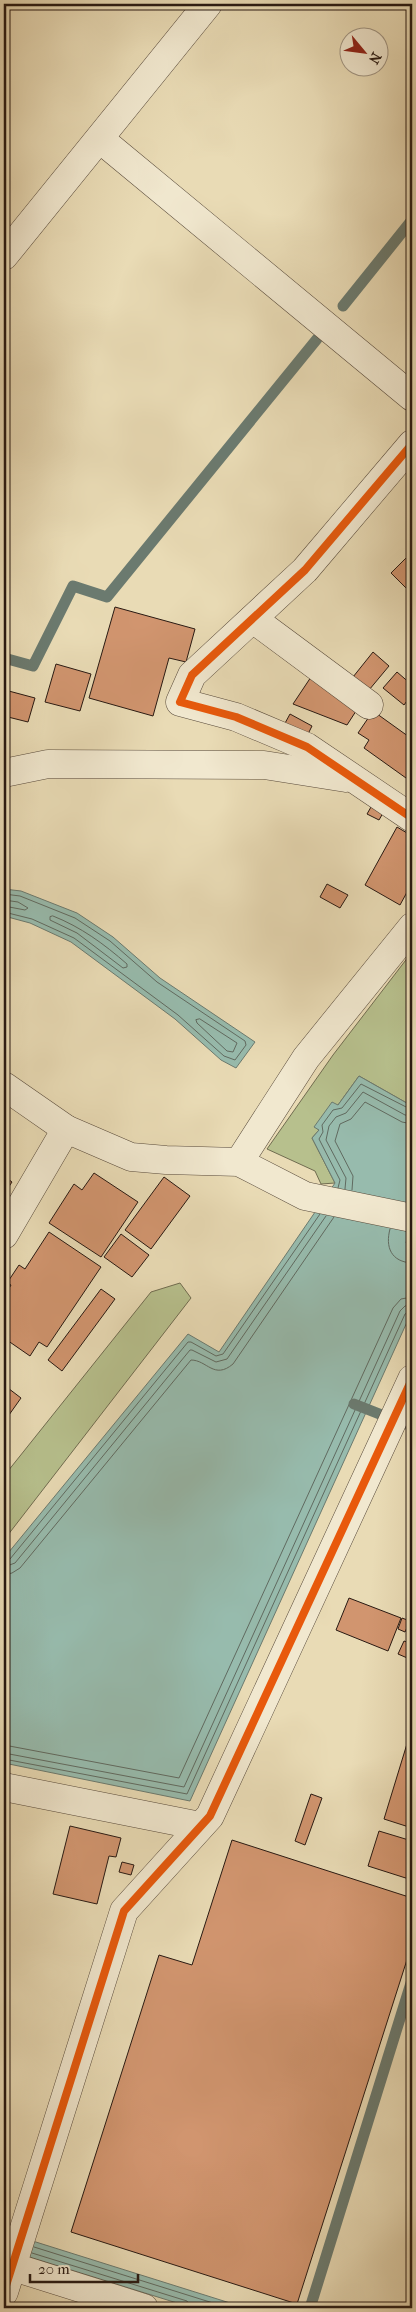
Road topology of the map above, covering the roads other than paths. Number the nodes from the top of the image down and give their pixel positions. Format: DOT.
graph roads {
  1 [pos="208,4"];
  2 [pos="100,139"];
  3 [pos="4,256"];
  4 [pos="412,397"];
  5 [pos="412,444"];
  6 [pos="253,619"];
  7 [pos="369,705"];
  8 [pos="4,773"];
  9 [pos="353,779"];
  10 [pos="412,818"];
  11 [pos="412,927"];
  12 [pos="4,1086"];
  13 [pos="66,1129"];
  14 [pos="239,1162"];
  15 [pos="412,1218"];
  16 [pos="4,1235"];
  17 [pos="412,1379"];
  18 [pos="4,1787"];
  19 [pos="200,1826"];
  20 [pos="6,2275"];
  21 [pos="144,2308"];
  1 -- 2 [label="street"];
  2 -- 3 [label="street"];
  2 -- 4 [label="street"];
  5 -- 6 [label="street"];
  6 -- 7 [label="street"];
  6 -- 9 [label="street"];
  8 -- 9 [label="street"];
  9 -- 10 [label="street"];
  11 -- 14 [label="street"];
  12 -- 13 [label="street"];
  13 -- 14 [label="street"];
  13 -- 16 [label="street"];
  14 -- 15 [label="street"];
  17 -- 19 [label="street"];
  18 -- 19 [label="street"];
  19 -- 20 [label="street"];
  20 -- 21 [label="street"];
}
